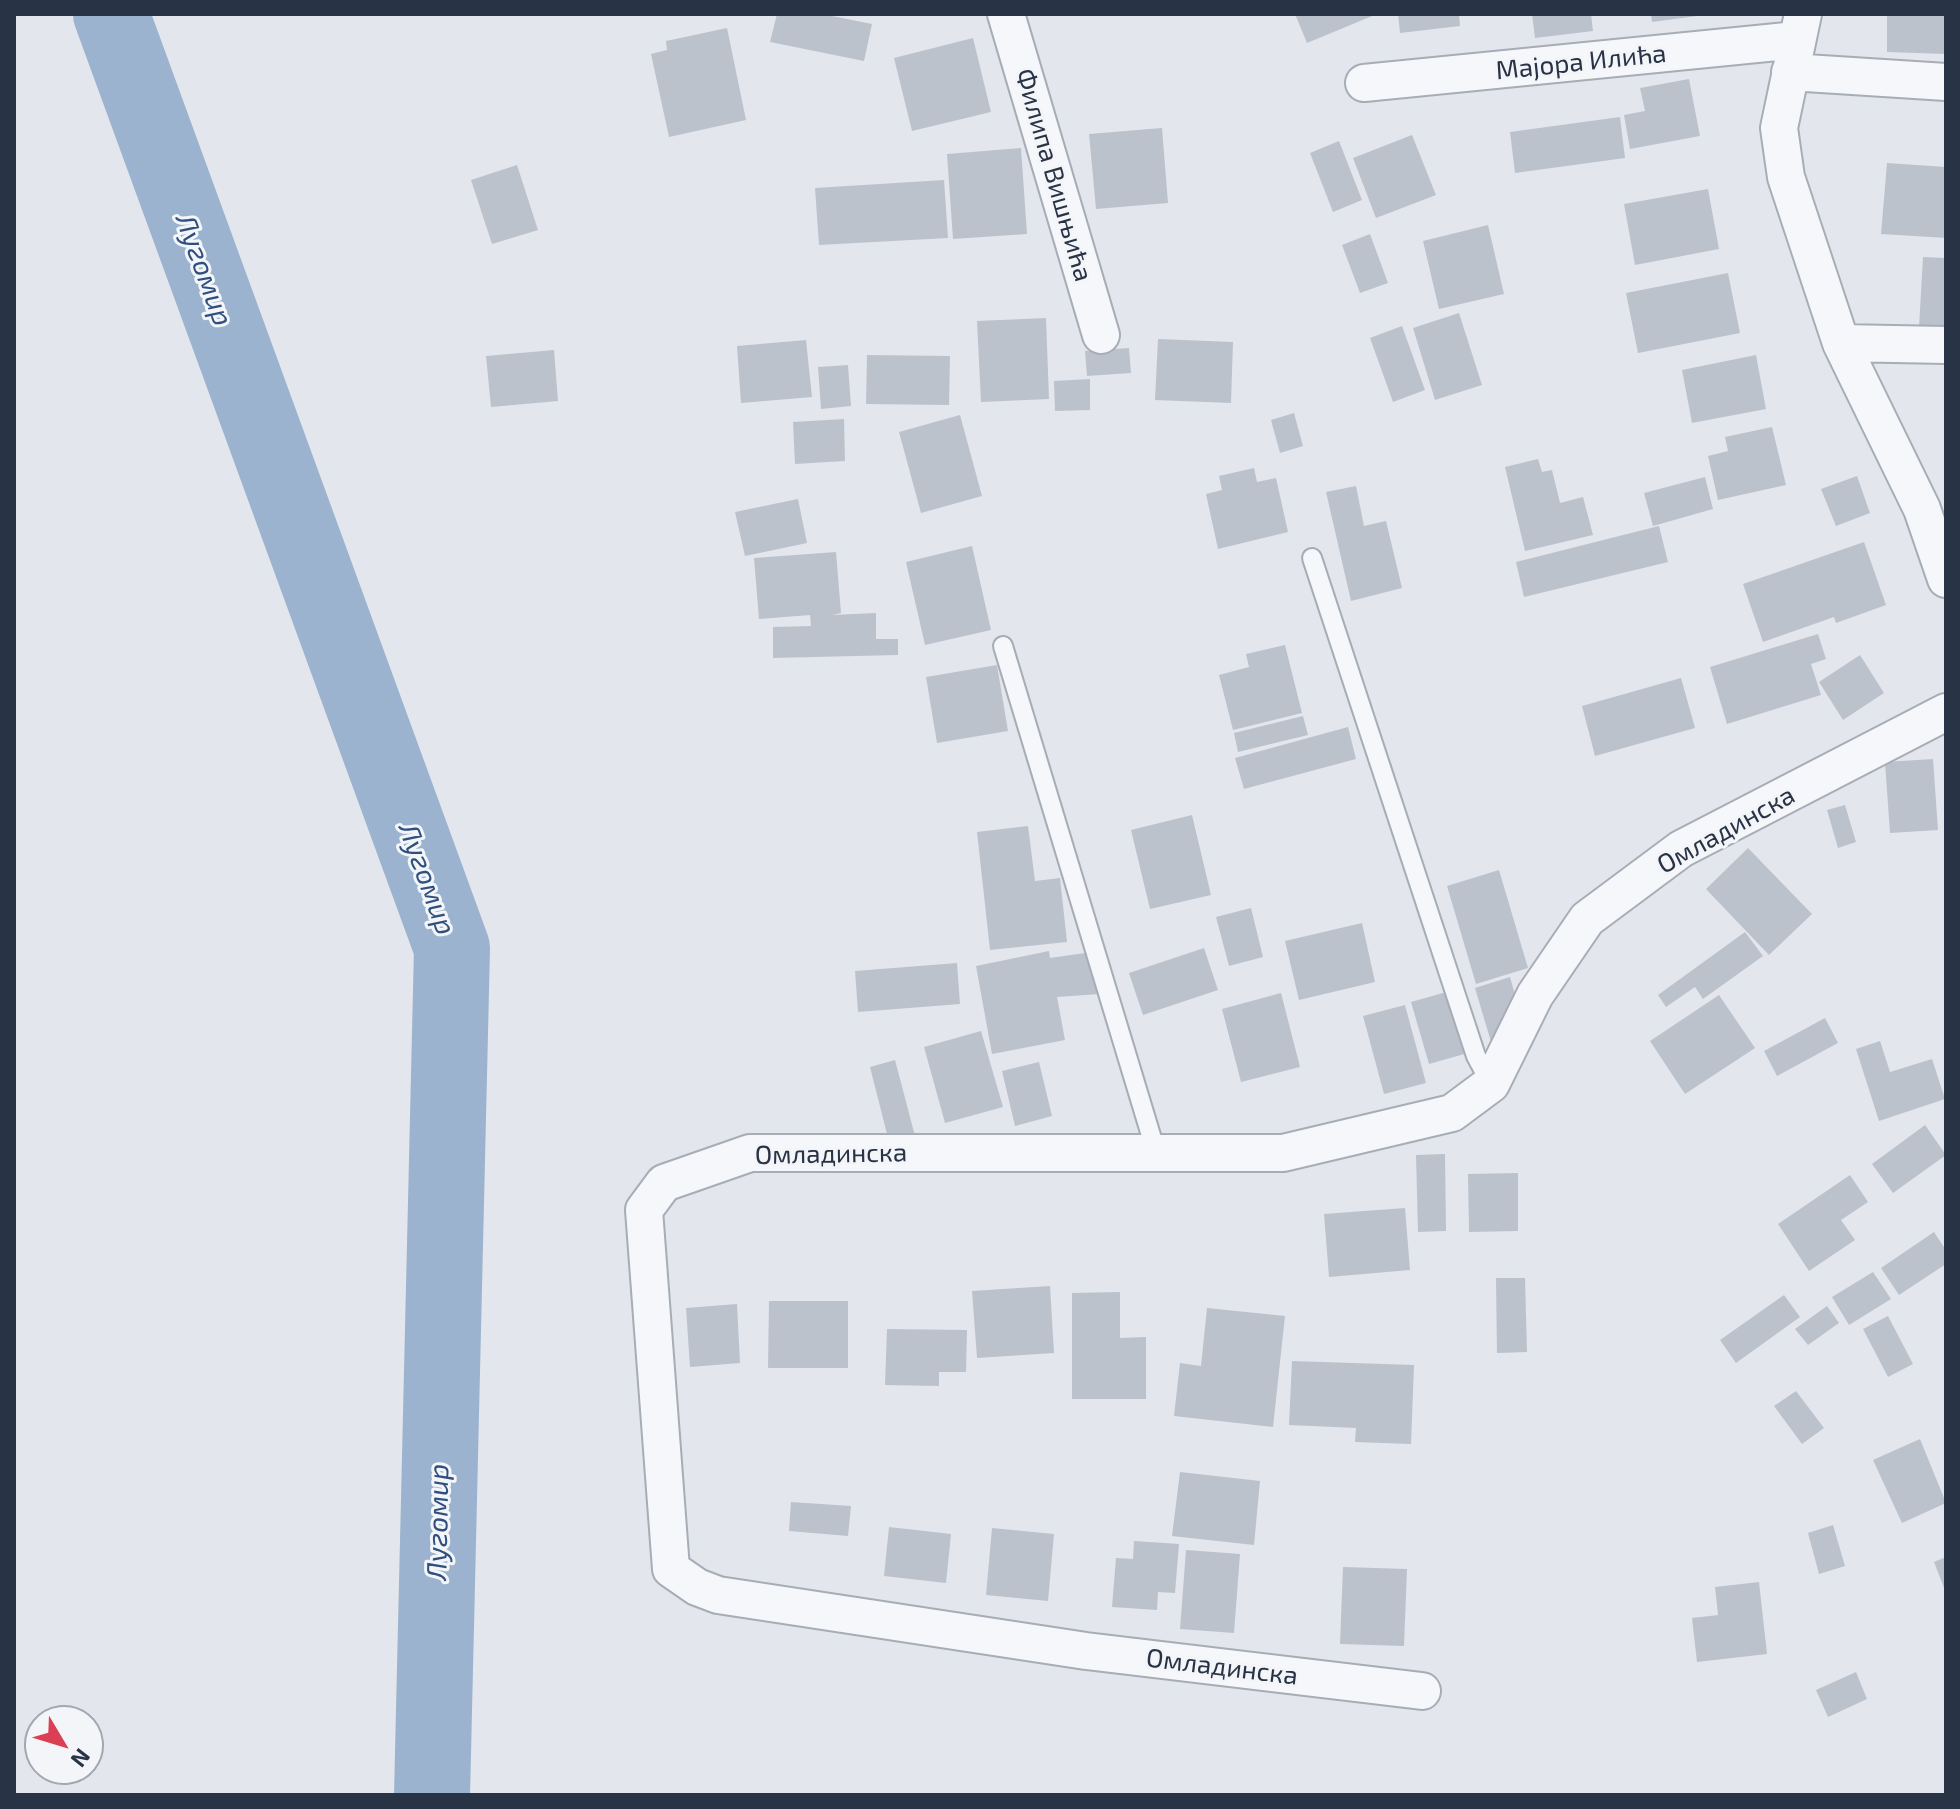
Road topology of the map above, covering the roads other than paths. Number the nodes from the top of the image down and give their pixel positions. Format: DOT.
graph roads {
  1 [pos="1006,14"];
  2 [pos="1797,42"];
  3 [pos="1946,82"];
  4 [pos="1364,83"];
  5 [pos="1101,335"];
  6 [pos="1841,343"];
  7 [pos="1946,345"];
  8 [pos="1312,558"];
  9 [pos="1946,579"];
  10 [pos="1003,646"];
  11 [pos="1946,712"];
  12 [pos="1491,1084"];
  13 [pos="1156,1152"];
  14 [pos="1422,1691"];
  1 -- 5 [label="street, Филипа Вишњића"];
  2 -- 3 [label="street, Мајора Илића"];
  2 -- 4 [label="street, Мајора Илића"];
  2 -- 6 [label="street"];
  6 -- 7 [label="street"];
  6 -- 9 [label="street"];
  8 -- 12 [label="lane"];
  10 -- 13 [label="lane"];
  11 -- 12 [label="street, Омладинска"];
  12 -- 13 [label="street, Омладинска"];
  13 -- 14 [label="street, Омладинска"];
}
